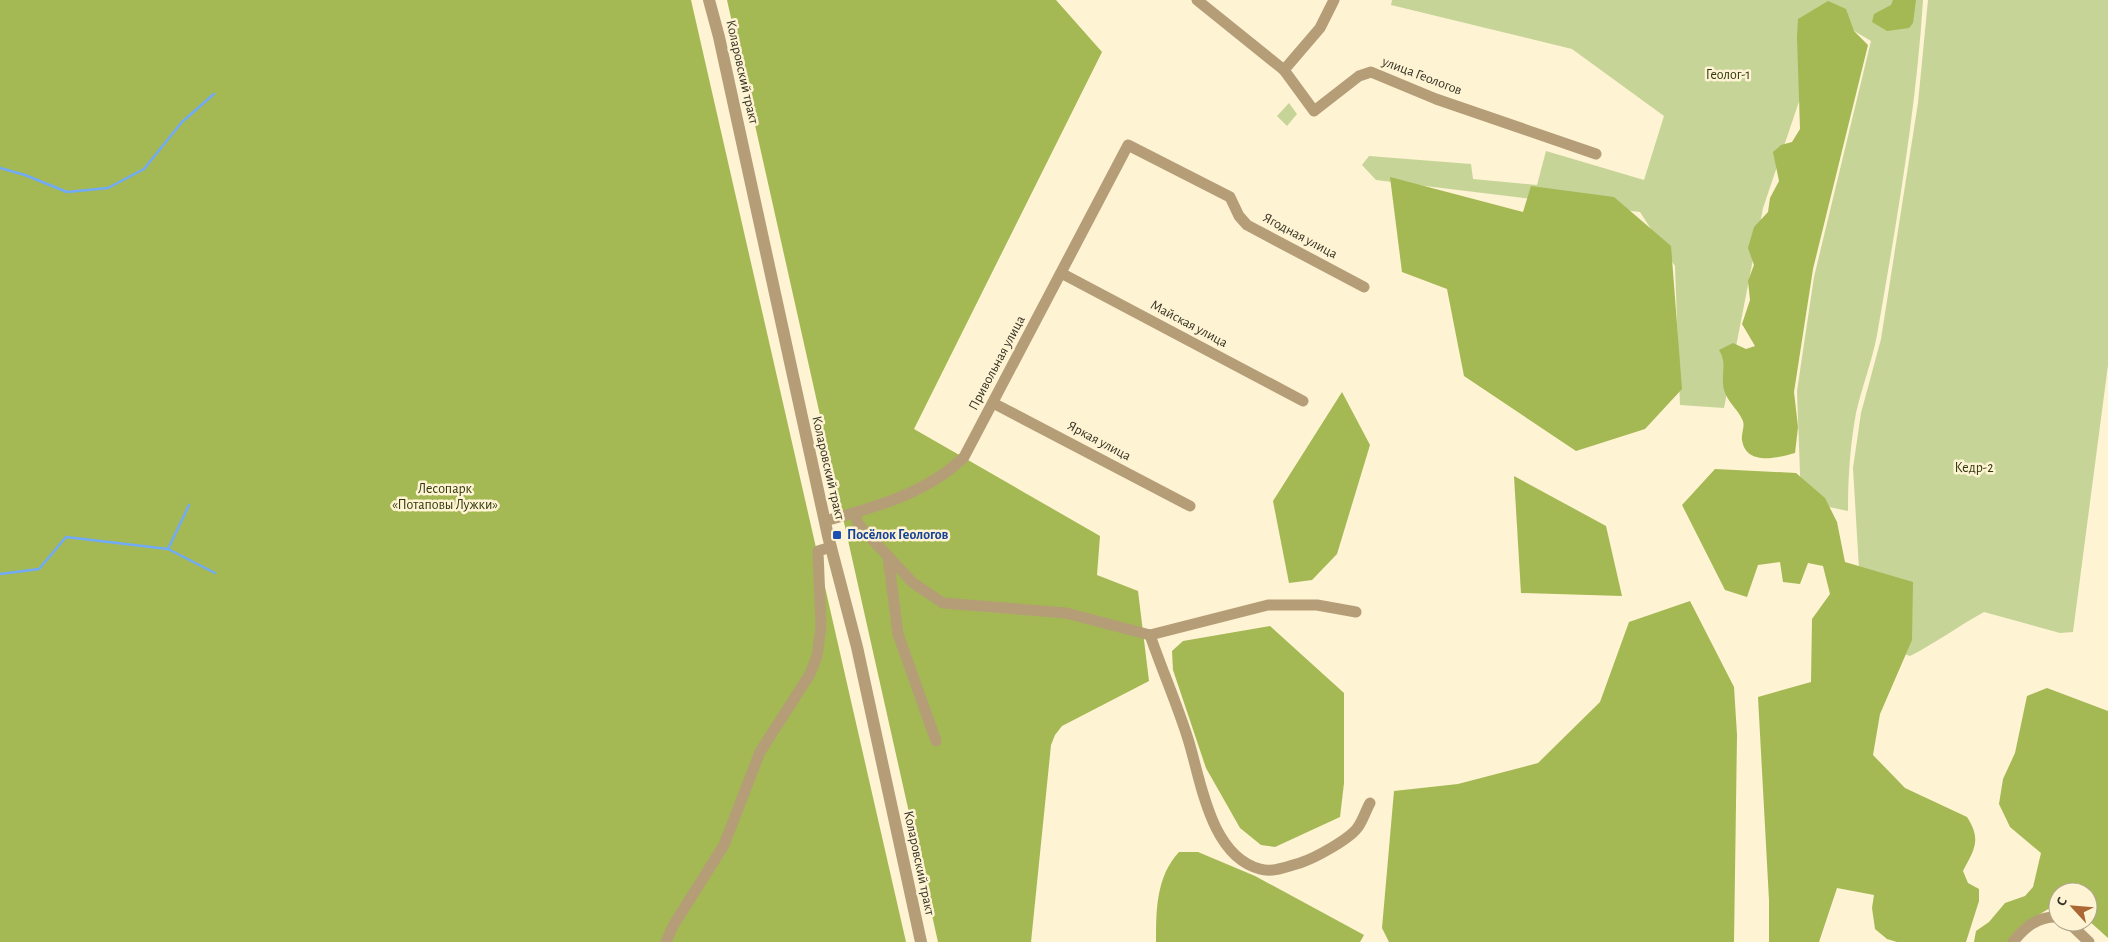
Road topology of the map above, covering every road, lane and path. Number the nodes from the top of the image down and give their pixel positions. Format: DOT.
graph roads {
  1 [pos="708,0"];
  2 [pos="1197,0"];
  3 [pos="1334,0"];
  4 [pos="1284,70"];
  5 [pos="1128,145"];
  6 [pos="1596,154"];
  7 [pos="1061,273"];
  8 [pos="1364,287"];
  9 [pos="1303,401"];
  10 [pos="993,403"];
  11 [pos="1190,506"];
  12 [pos="855,513"];
  13 [pos="825,521"];
  14 [pos="831,547"];
  15 [pos="888,556"];
  16 [pos="1356,612"];
  17 [pos="1150,635"];
  18 [pos="936,741"];
  19 [pos="1370,803"];
  20 [pos="2048,917"];
  21 [pos="2078,932"];
  22 [pos="666,942"];
  23 [pos="920,942"];
  24 [pos="2013,942"];
  25 [pos="2089,942"];
  1 -- 13 [label="street, Коларовский тракт"];
  2 -- 4 [label="street, улица Геологов"];
  3 -- 4 [label="street"];
  4 -- 6 [label="street, улица Геологов"];
  5 -- 7 [label="street, Привольная улица"];
  5 -- 8 [label="street, Ягодная улица"];
  7 -- 9 [label="street, Майская улица"];
  7 -- 10 [label="street, Привольная улица"];
  10 -- 11 [label="street, Яркая улица"];
  10 -- 12 [label="street, Привольная улица"];
  12 -- 13 [label="street, Привольная улица"];
  12 -- 15 [label="street"];
  13 -- 14 [label="street, Коларовский тракт"];
  14 -- 22 [label="street"];
  14 -- 23 [label="street, Коларовский тракт"];
  15 -- 17 [label="street"];
  15 -- 18 [label="street"];
  16 -- 17 [label="street"];
  17 -- 19 [label="street"];
  20 -- 24 [label="street"];
  21 -- 25 [label="street"];
}
